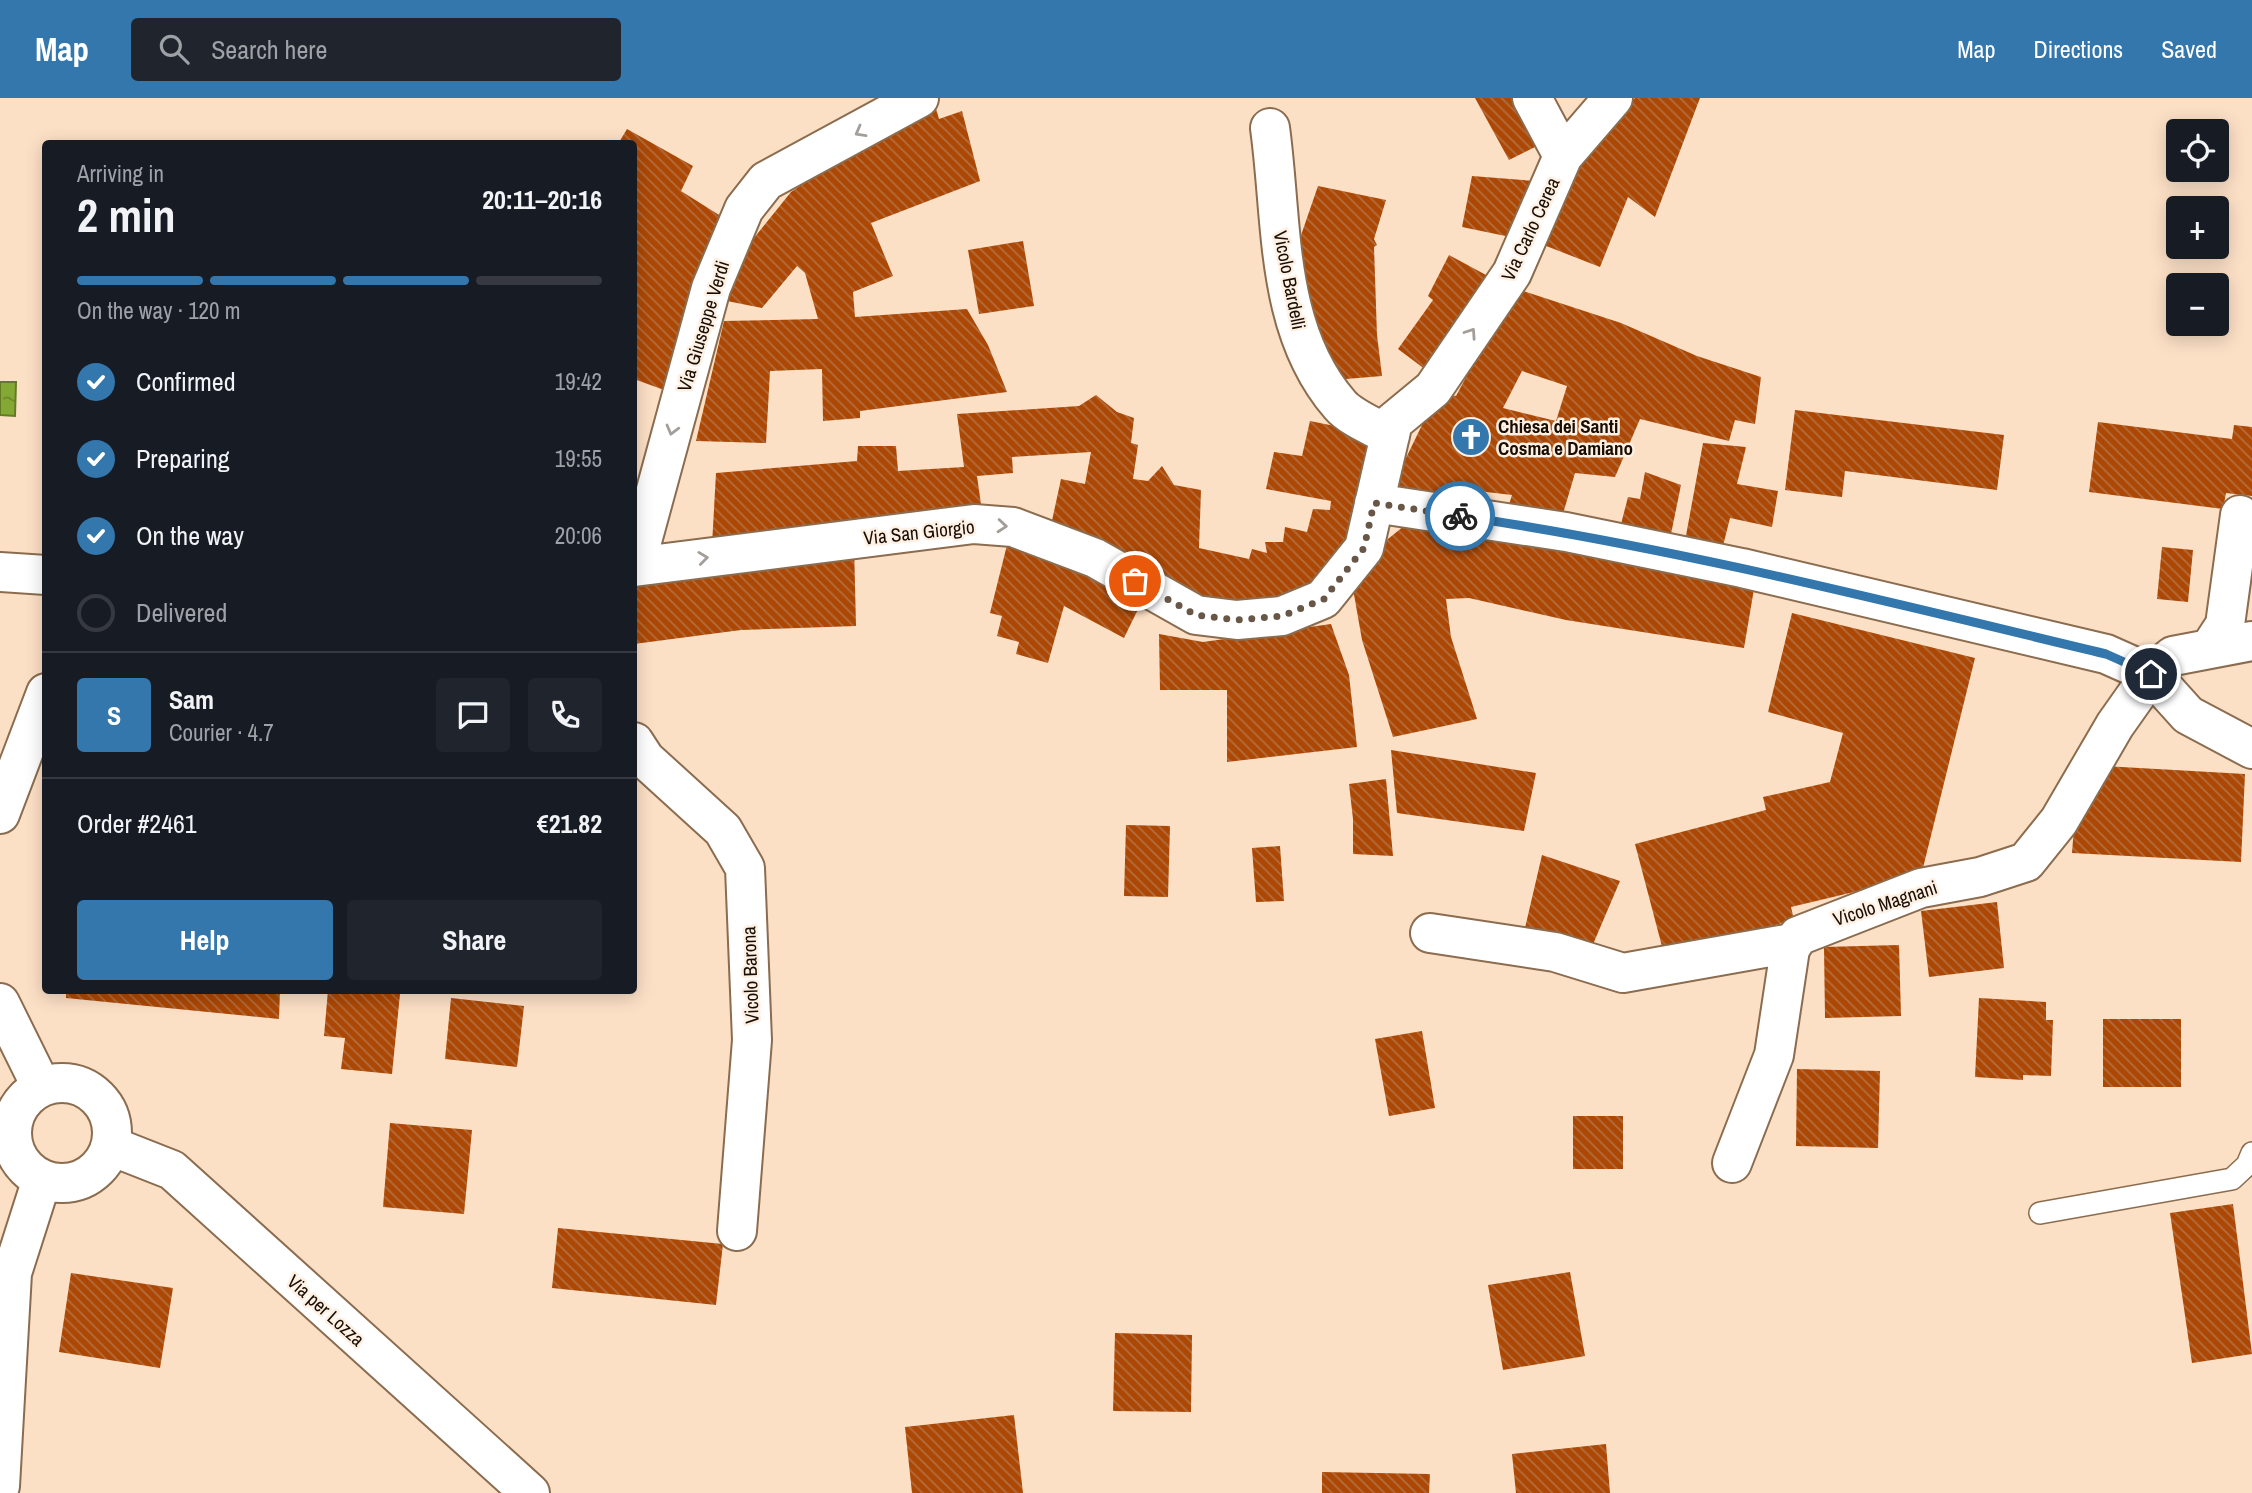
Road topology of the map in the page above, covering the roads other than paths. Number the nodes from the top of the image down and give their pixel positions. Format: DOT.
graph roads {
  1 [pos="919,98"];
  2 [pos="1532,98"];
  3 [pos="1613,98"];
  4 [pos="1270,128"];
  5 [pos="1563,156"];
  6 [pos="1390,436"];
  7 [pos="1374,503"];
  8 [pos="2240,515"];
  9 [pos="637,556"];
  10 [pos="637,567"];
  11 [pos="0,572"];
  12 [pos="42,580"];
  13 [pos="2252,641"];
  14 [pos="2210,648"];
  15 [pos="2151,674"];
  16 [pos="42,703"];
  17 [pos="2252,749"];
  18 [pos="639,750"];
  19 [pos="0,814"];
  20 [pos="1430,933"];
  21 [pos="1792,943"];
  22 [pos="0,1003"];
  23 [pos="41,1086"];
  24 [pos="111,1146"];
  25 [pos="2252,1153"];
  26 [pos="1732,1163"];
  27 [pos="42,1179"];
  28 [pos="2040,1213"];
  29 [pos="737,1231"];
  30 [pos="0,1486"];
  31 [pos="530,1493"];
  1 -- 9 [label="street, Via Giuseppe Verdi, one-way"];
  2 -- 5 [label="street, Via Carlo Cerea"];
  3 -- 5 [label="street"];
  4 -- 6 [label="street, Vicolo Bardelli"];
  6 -- 5 [label="street, Via Carlo Cerea, one-way"];
  6 -- 7 [label="street, Via San Giorgio"];
  10 -- 7 [label="street, Via San Giorgio, one-way"];
  7 -- 15 [label="street"];
  8 -- 14 [label="street"];
  11 -- 12 [label="street"];
  13 -- 14 [label="street, Vicolo Magnani"];
  14 -- 15 [label="street, Vicolo Magnani"];
  15 -- 17 [label="street"];
  15 -- 21 [label="street, Vicolo Magnani"];
  16 -- 19 [label="street"];
  18 -- 29 [label="street, Vicolo Barona"];
  20 -- 21 [label="street"];
  21 -- 26 [label="street"];
  22 -- 23 [label="street"];
  23 -- 24 [label="street"];
  23 -- 27 [label="street"];
  24 -- 27 [label="street"];
  24 -- 31 [label="street, Via per Lozza"];
  25 -- 28 [label="lane"];
  27 -- 30 [label="street"];
}
